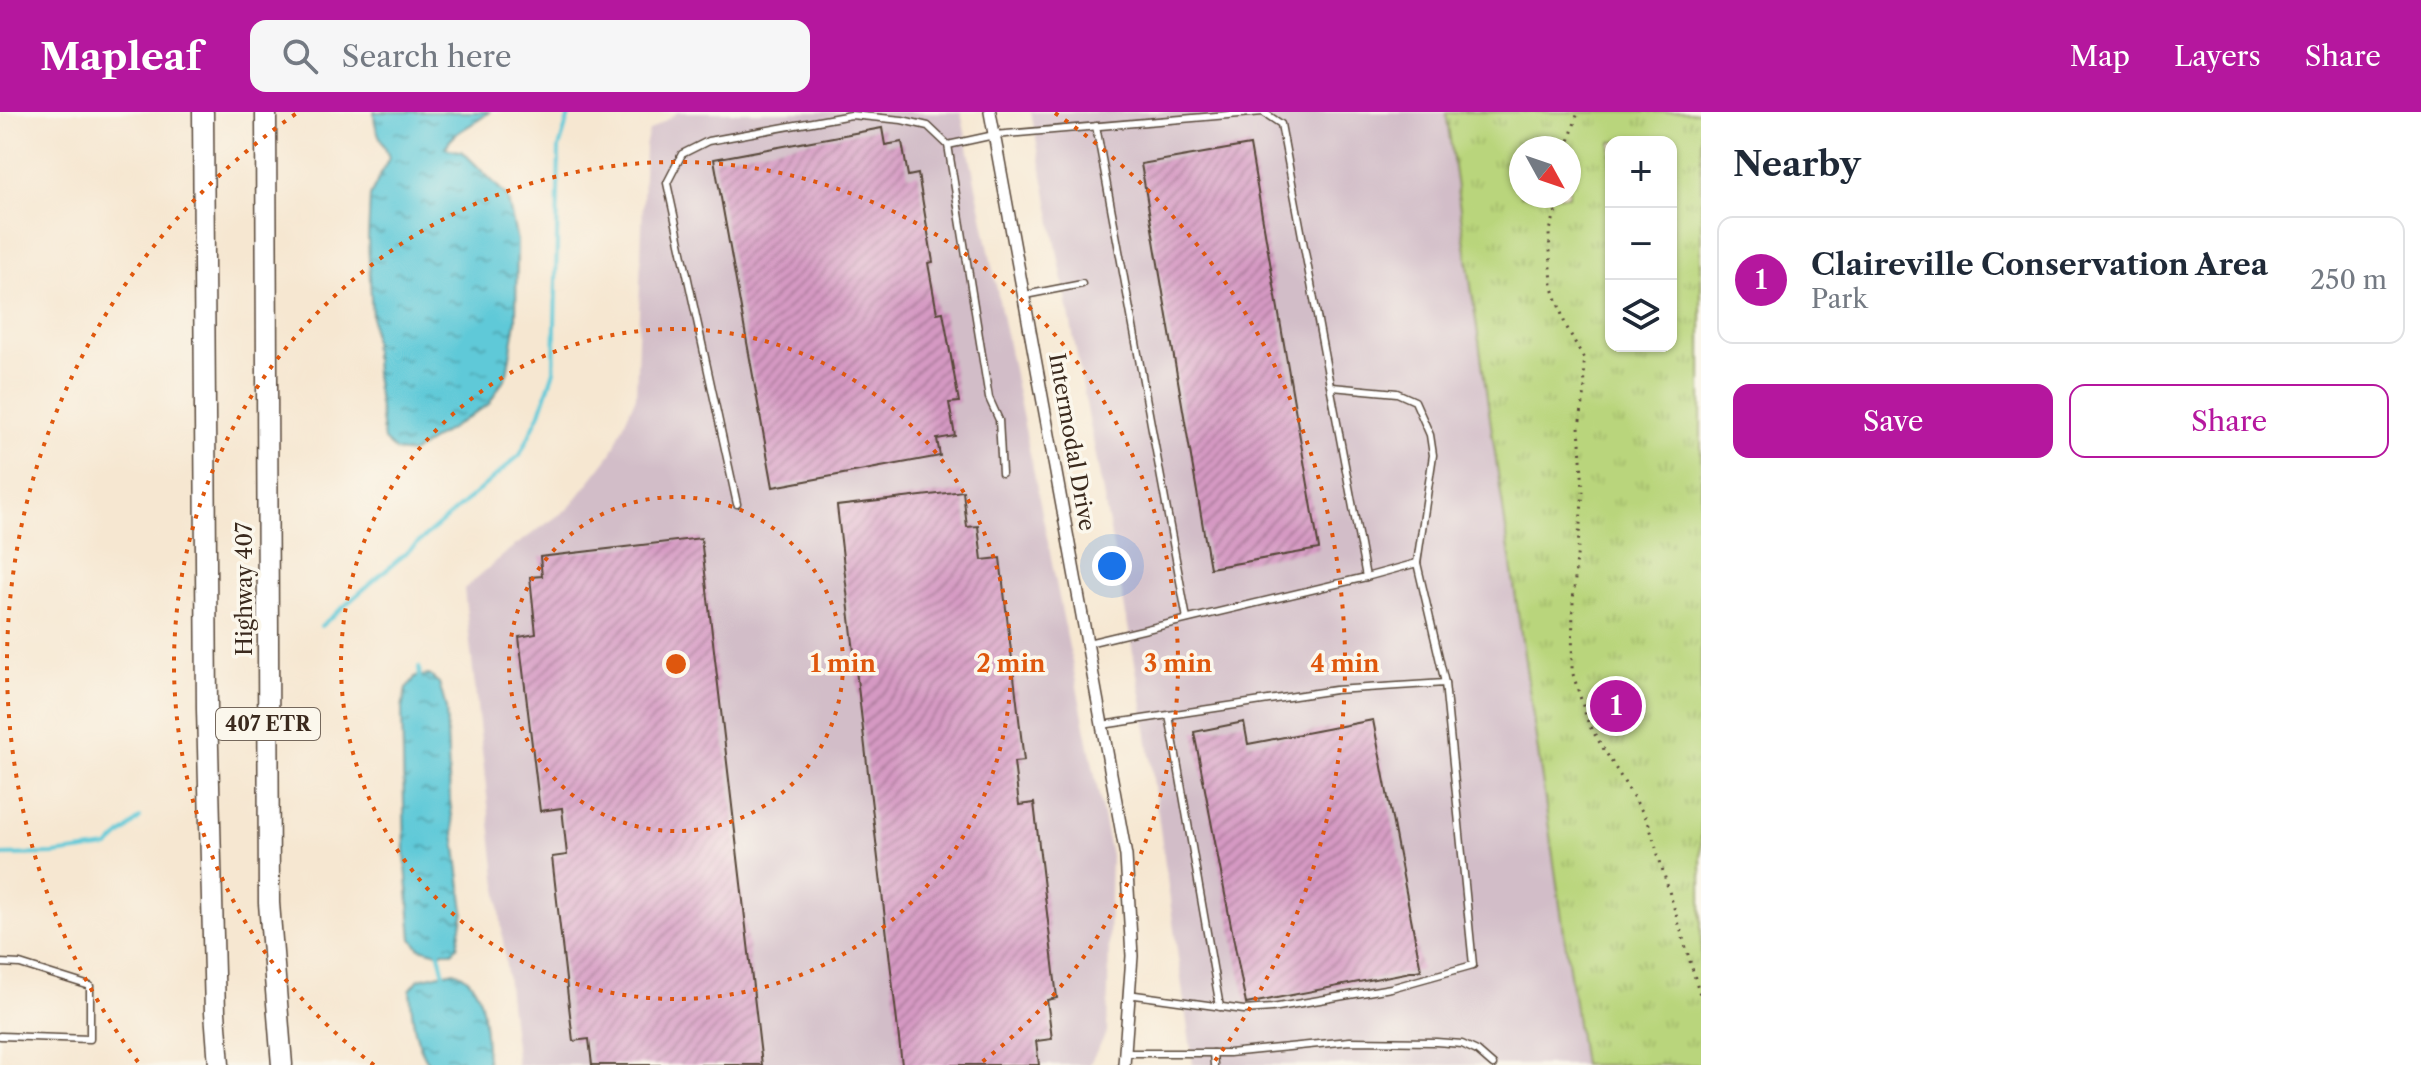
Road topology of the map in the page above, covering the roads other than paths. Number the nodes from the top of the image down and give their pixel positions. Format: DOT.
graph roads {
  1 [pos="203,112"];
  2 [pos="266,112"];
  3 [pos="990,112"];
  4 [pos="1096,126"];
  5 [pos="994,135"];
  6 [pos="948,145"];
  7 [pos="1082,284"];
  8 [pos="1025,295"];
  9 [pos="1332,387"];
  10 [pos="1002,473"];
  11 [pos="737,504"];
  12 [pos="1417,563"];
  13 [pos="1366,577"];
  14 [pos="1187,619"];
  15 [pos="1088,643"];
  16 [pos="1445,683"];
  17 [pos="1169,715"];
  18 [pos="1102,725"];
  19 [pos="0,963"];
  20 [pos="1128,994"];
  21 [pos="1220,1007"];
  22 [pos="0,1036"];
  23 [pos="1213,1053"];
  24 [pos="1124,1059"];
  25 [pos="219,1065"];
  26 [pos="282,1065"];
  27 [pos="1214,1065"];
  28 [pos="1493,1065"];
  1 -- 25 [label="highway, Highway 407 / 407 ETR"];
  2 -- 26 [label="highway, Highway 407 / 407 ETR"];
  3 -- 5 [label="street, Intermodal Drive"];
  4 -- 5 [label="lane"];
  4 -- 9 [label="lane"];
  4 -- 14 [label="lane"];
  5 -- 6 [label="lane"];
  5 -- 8 [label="street, Intermodal Drive"];
  6 -- 10 [label="lane"];
  6 -- 11 [label="lane"];
  7 -- 8 [label="lane"];
  8 -- 15 [label="street, Intermodal Drive"];
  9 -- 12 [label="lane"];
  9 -- 13 [label="lane"];
  12 -- 13 [label="lane"];
  12 -- 16 [label="lane"];
  13 -- 14 [label="lane"];
  14 -- 15 [label="lane"];
  15 -- 18 [label="street, Intermodal Drive"];
  16 -- 17 [label="lane"];
  16 -- 21 [label="lane"];
  17 -- 18 [label="lane"];
  17 -- 21 [label="lane"];
  18 -- 20 [label="street, Intermodal Drive"];
  19 -- 22 [label="lane"];
  20 -- 21 [label="lane"];
  20 -- 24 [label="street, Intermodal Drive"];
  23 -- 24 [label="lane"];
  23 -- 27 [label="lane"];
  23 -- 28 [label="lane"];
}
